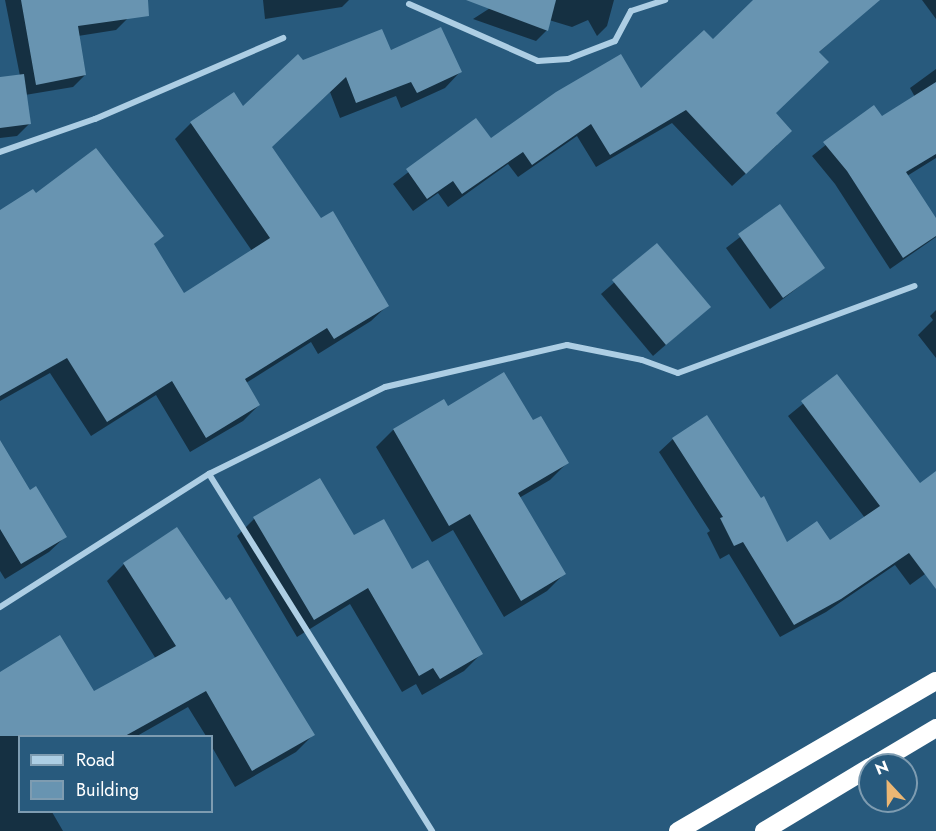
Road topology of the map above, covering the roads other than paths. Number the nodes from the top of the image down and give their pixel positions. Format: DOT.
graph roads {
  1 [pos="664,0"];
  2 [pos="409,4"];
  3 [pos="283,38"];
  4 [pos="0,152"];
  5 [pos="914,286"];
  6 [pos="209,474"];
  7 [pos="0,607"];
  8 [pos="936,681"];
  9 [pos="936,728"];
  10 [pos="894,753"];
  11 [pos="858,774"];
  12 [pos="432,831"];
  13 [pos="678,831"];
  14 [pos="764,831"];
  1 -- 2 [label="street"];
  3 -- 4 [label="street"];
  5 -- 6 [label="street"];
  6 -- 7 [label="street"];
  6 -- 12 [label="street"];
  8 -- 13 [label="highway"];
  9 -- 10 [label="highway"];
  11 -- 14 [label="highway"];
}
